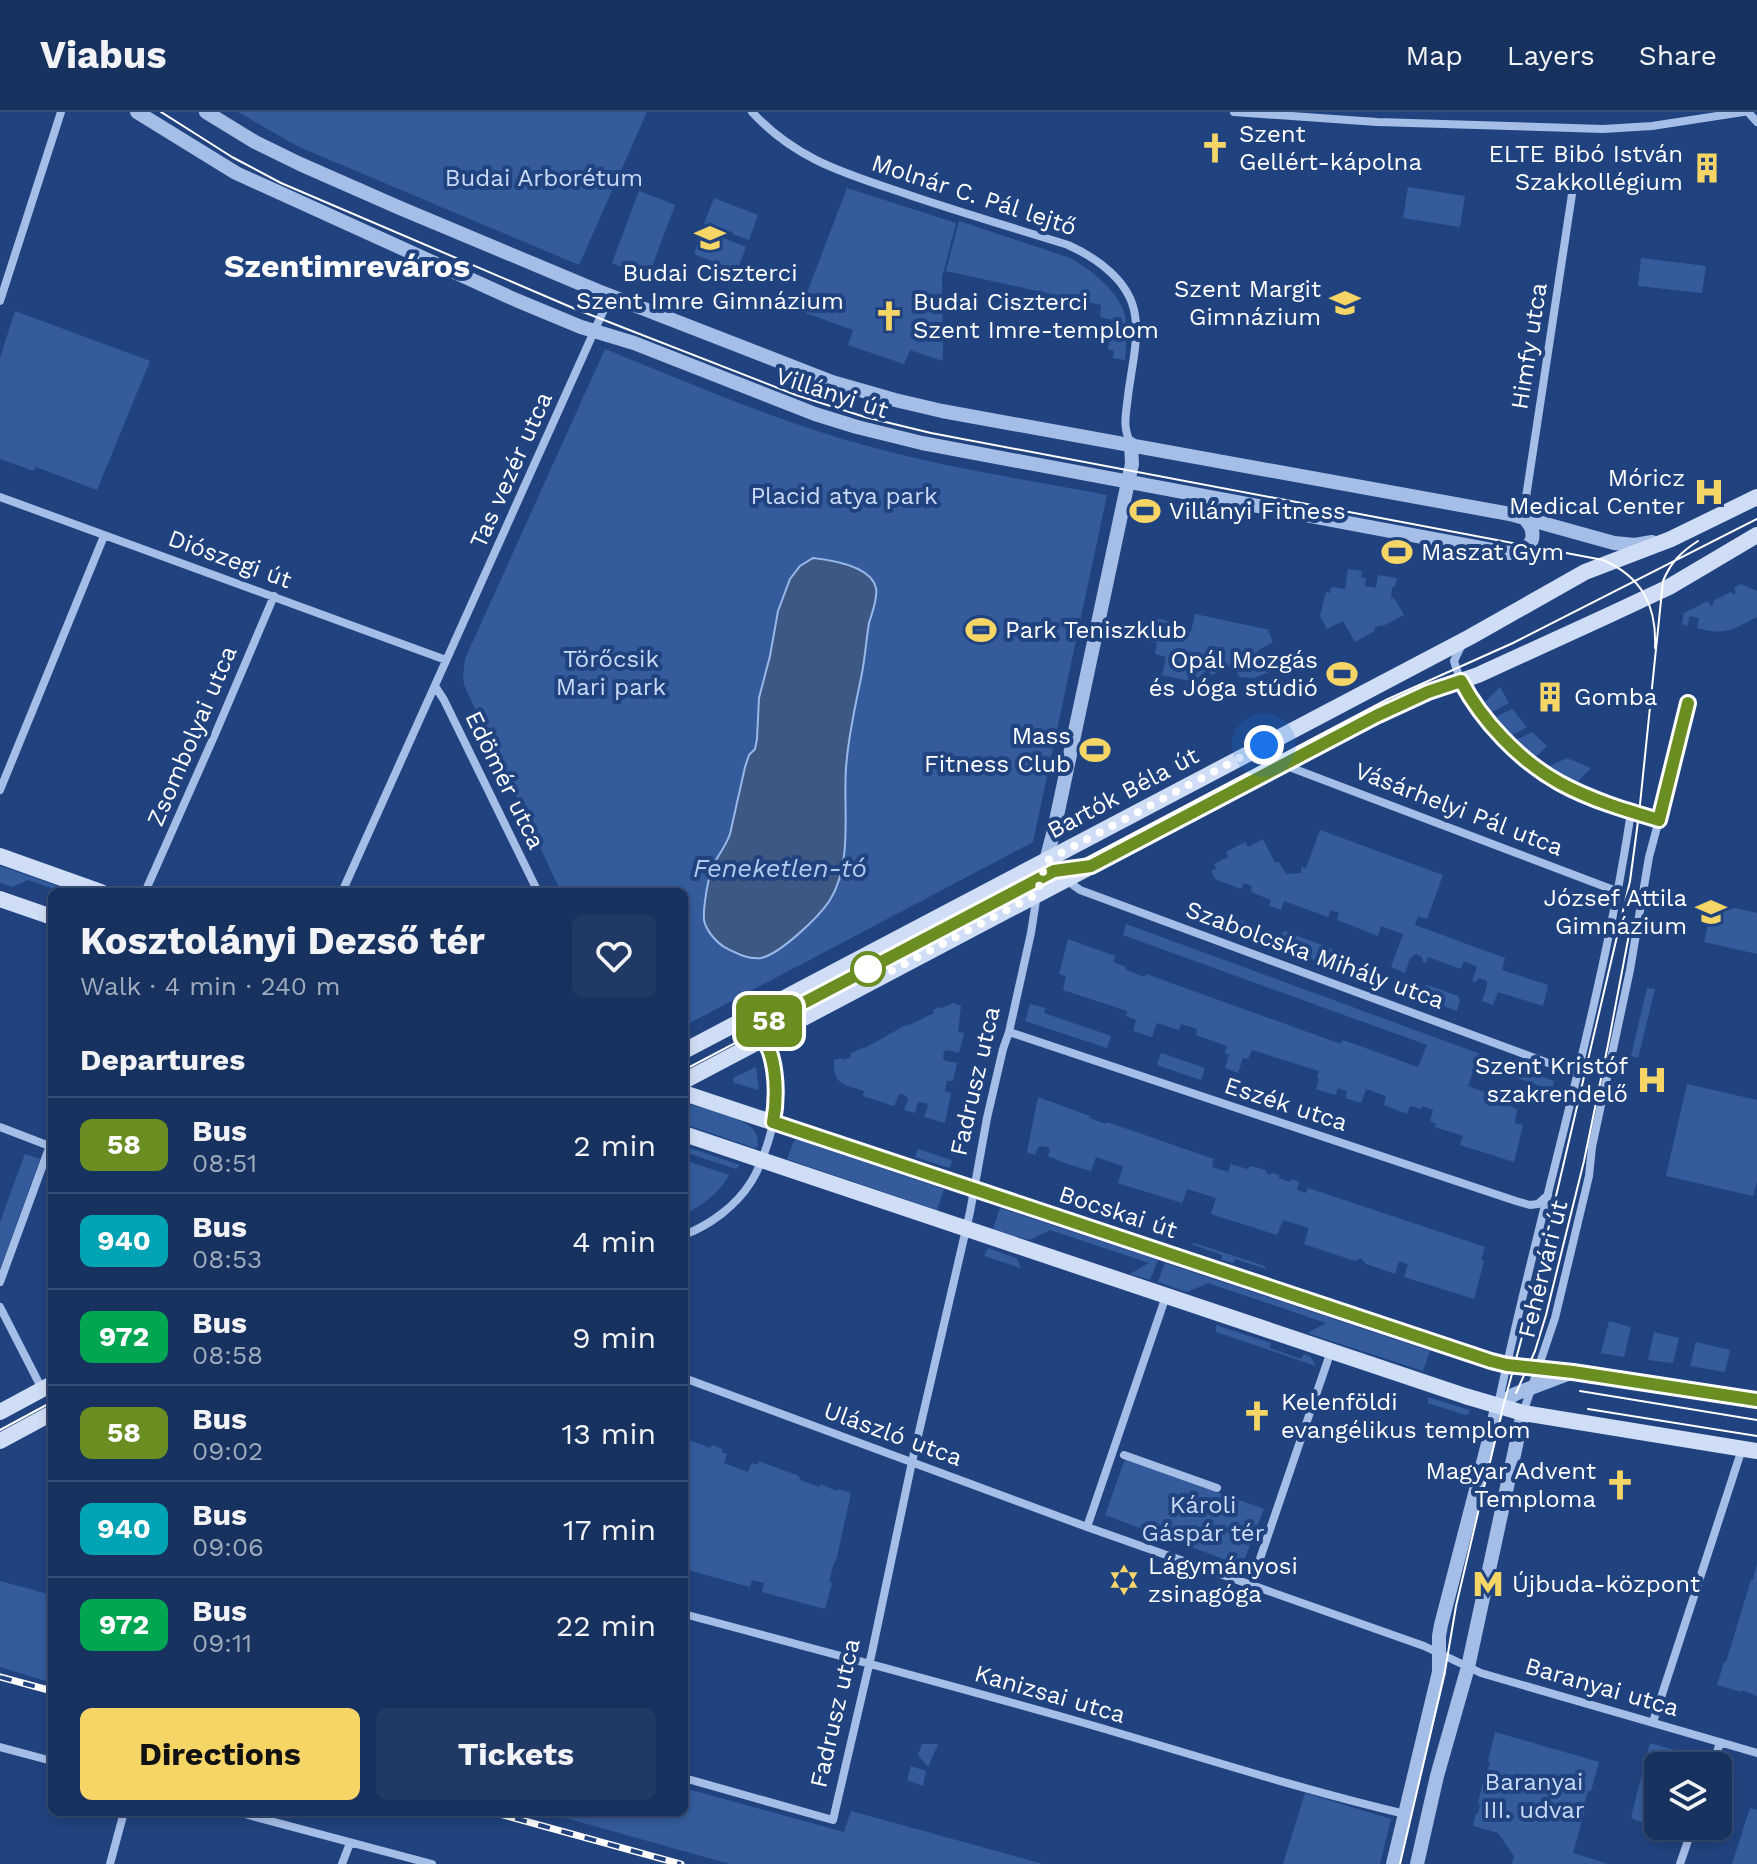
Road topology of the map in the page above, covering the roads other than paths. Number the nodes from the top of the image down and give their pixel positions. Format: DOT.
graph roads {
  1 [pos="61,112"];
  2 [pos="137,112"];
  3 [pos="206,112"];
  4 [pos="752,112"];
  5 [pos="1234,112"];
  6 [pos="1745,112"];
  7 [pos="1279,114"];
  8 [pos="1757,122"];
  9 [pos="1574,181"];
  10 [pos="610,296"];
  11 [pos="0,301"];
  12 [pos="595,331"];
  13 [pos="1131,444"];
  14 [pos="1128,482"];
  15 [pos="0,497"];
  16 [pos="1756,498"];
  17 [pos="1523,517"];
  18 [pos="1757,535"];
  19 [pos="104,536"];
  20 [pos="1671,539"];
  21 [pos="274,596"];
  22 [pos="1465,640"];
  23 [pos="446,660"];
  24 [pos="1461,681"];
  25 [pos="435,686"];
  26 [pos="1284,765"];
  27 [pos="0,790"];
  28 [pos="1631,812"];
  29 [pos="0,856"];
  30 [pos="1046,861"];
  31 [pos="1065,880"];
  32 [pos="90,888"];
  33 [pos="147,888"];
  34 [pos="344,888"];
  35 [pos="536,888"];
  36 [pos="1619,892"];
  37 [pos="1037,894"];
  38 [pos="0,899"];
  39 [pos="48,916"];
  40 [pos="735,1024"];
  41 [pos="1009,1032"];
  42 [pos="765,1038"];
  43 [pos="688,1049"];
  44 [pos="1578,1074"];
  45 [pos="688,1079"];
  46 [pos="688,1094"];
  47 [pos="773,1122"];
  48 [pos="0,1127"];
  49 [pos="688,1135"];
  50 [pos="48,1143"];
  51 [pos="48,1152"];
  52 [pos="761,1160"];
  53 [pos="974,1190"];
  54 [pos="1549,1195"];
  55 [pos="966,1229"];
  56 [pos="688,1233"];
  57 [pos="0,1282"];
  58 [pos="1166,1296"];
  59 [pos="0,1307"];
  60 [pos="1331,1351"];
  61 [pos="1507,1365"];
  62 [pos="1539,1368"];
  63 [pos="1573,1372"];
  64 [pos="688,1379"];
  65 [pos="47,1387"];
  66 [pos="1533,1388"];
  67 [pos="1757,1400"];
  68 [pos="1498,1405"];
  69 [pos="0,1412"];
  70 [pos="1523,1413"];
  71 [pos="48,1415"];
  72 [pos="0,1441"];
  73 [pos="1749,1450"];
  74 [pos="1124,1455"];
  75 [pos="912,1462"];
  76 [pos="1217,1488"];
  77 [pos="1087,1527"];
  78 [pos="1251,1585"];
  79 [pos="688,1615"];
  80 [pos="1439,1653"];
  81 [pos="870,1664"];
  82 [pos="1468,1667"];
  83 [pos="1653,1722"];
  84 [pos="1720,1743"];
  85 [pos="0,1747"];
  86 [pos="1717,1752"];
  87 [pos="1757,1753"];
  88 [pos="48,1760"];
  89 [pos="688,1779"];
  90 [pos="1405,1814"];
  91 [pos="123,1816"];
  92 [pos="252,1816"];
  93 [pos="1688,1840"];
  94 [pos="350,1843"];
  95 [pos="110,1864"];
  96 [pos="342,1864"];
  97 [pos="432,1864"];
  98 [pos="1393,1864"];
  99 [pos="1417,1864"];
  100 [pos="1680,1864"];
  1 -- 11 [label="street"];
  2 -- 12 [label="street, Villányi út"];
  3 -- 10 [label="street, Villányi út"];
  4 -- 13 [label="street, Molnár C. Pál lejtő"];
  5 -- 7 [label="street"];
  6 -- 7 [label="street"];
  6 -- 8 [label="street"];
  9 -- 17 [label="street, Himfy utca"];
  10 -- 12 [label="street, Tas vezér utca"];
  10 -- 13 [label="street, Villányi út"];
  12 -- 14 [label="street, Villányi út"];
  12 -- 23 [label="street, Tas vezér utca"];
  13 -- 14 [label="street, Fadrusz utca"];
  13 -- 17 [label="street, Villányi út"];
  14 -- 17 [label="street, Villányi út"];
  14 -- 30 [label="street, Fadrusz utca"];
  15 -- 19 [label="street, Diószegi út"];
  16 -- 20 [label="main road, Bartók Béla út"];
  17 -- 20 [label="street, Villányi út"];
  18 -- 24 [label="main road, Bartók Béla út"];
  19 -- 21 [label="street, Diószegi út"];
  19 -- 27 [label="street"];
  20 -- 22 [label="main road, Bartók Béla út"];
  21 -- 23 [label="street, Diószegi út"];
  21 -- 33 [label="street, Zsombolyai utca"];
  22 -- 24 [label="street"];
  22 -- 30 [label="main road, Bartók Béla út"];
  23 -- 25 [label="street, Tas vezér utca"];
  24 -- 26 [label="main road, Bartók Béla út"];
  24 -- 28 [label="street"];
  25 -- 34 [label="street"];
  25 -- 35 [label="street, Edömér utca"];
  26 -- 31 [label="main road, Bartók Béla út"];
  26 -- 36 [label="street, Vásárhelyi Pál utca"];
  28 -- 36 [label="street, Fehérvári út"];
  28 -- 62 [label="street, Fehérvári út"];
  29 -- 32 [label="main road"];
  30 -- 31 [label="street, Szabolcska Mihály utca"];
  30 -- 37 [label="street, Fadrusz utca"];
  30 -- 40 [label="main road, Bartók Béla út"];
  31 -- 37 [label="main road, Bartók Béla út"];
  31 -- 44 [label="street, Szabolcska Mihály utca"];
  36 -- 44 [label="street, Fehérvári út"];
  37 -- 41 [label="street, Fadrusz utca"];
  37 -- 42 [label="main road, Bartók Béla út"];
  38 -- 39 [label="main road"];
  40 -- 42 [label="street"];
  40 -- 43 [label="main road, Bartók Béla út"];
  41 -- 53 [label="street, Fadrusz utca"];
  41 -- 54 [label="street, Eszék utca"];
  42 -- 45 [label="main road, Bartók Béla út"];
  42 -- 47 [label="street"];
  44 -- 54 [label="street, Fehérvári út"];
  46 -- 47 [label="main road, Bocskai út"];
  47 -- 52 [label="street"];
  47 -- 53 [label="main road, Bocskai út"];
  48 -- 50 [label="street"];
  49 -- 52 [label="main road"];
  51 -- 57 [label="street"];
  52 -- 55 [label="main road"];
  52 -- 56 [label="street"];
  53 -- 55 [label="street, Fadrusz utca"];
  53 -- 61 [label="main road, Bocskai út"];
  54 -- 61 [label="street, Fehérvári út"];
  55 -- 58 [label="main road"];
  55 -- 75 [label="street, Fadrusz utca"];
  58 -- 60 [label="main road"];
  58 -- 77 [label="street"];
  59 -- 65 [label="street"];
  60 -- 68 [label="main road"];
  60 -- 78 [label="street"];
  61 -- 62 [label="main road, Bocskai út"];
  61 -- 68 [label="street, Fehérvári út"];
  62 -- 63 [label="main road, Bocskai út"];
  62 -- 66 [label="street, Fehérvári út"];
  63 -- 66 [label="street"];
  63 -- 67 [label="main road, Bocskai út"];
  64 -- 75 [label="street, Ulászló utca"];
  65 -- 69 [label="main road"];
  66 -- 68 [label="street"];
  66 -- 70 [label="street, Fehérvári út"];
  68 -- 70 [label="main road"];
  68 -- 80 [label="street, Fehérvári út"];
  70 -- 73 [label="main road"];
  70 -- 82 [label="street, Fehérvári út"];
  71 -- 72 [label="main road"];
  73 -- 83 [label="street"];
  74 -- 76 [label="street"];
  75 -- 77 [label="street, Ulászló utca"];
  75 -- 81 [label="street, Fadrusz utca"];
  77 -- 78 [label="street"];
  78 -- 80 [label="street"];
  79 -- 81 [label="street, Kanizsai utca"];
  80 -- 82 [label="street, Baranyai utca"];
  80 -- 90 [label="street, Fehérvári út"];
  81 -- 89 [label="street, Fadrusz utca"];
  81 -- 90 [label="street, Kanizsai utca"];
  82 -- 83 [label="street, Baranyai utca"];
  82 -- 99 [label="street, Fehérvári út"];
  83 -- 84 [label="street, Baranyai utca"];
  84 -- 86 [label="street"];
  84 -- 87 [label="street, Baranyai utca"];
  85 -- 88 [label="street"];
  90 -- 98 [label="street, Fehérvári út"];
  91 -- 95 [label="street"];
  92 -- 94 [label="street"];
  93 -- 100 [label="street"];
  94 -- 96 [label="street"];
  94 -- 97 [label="street"];
}
